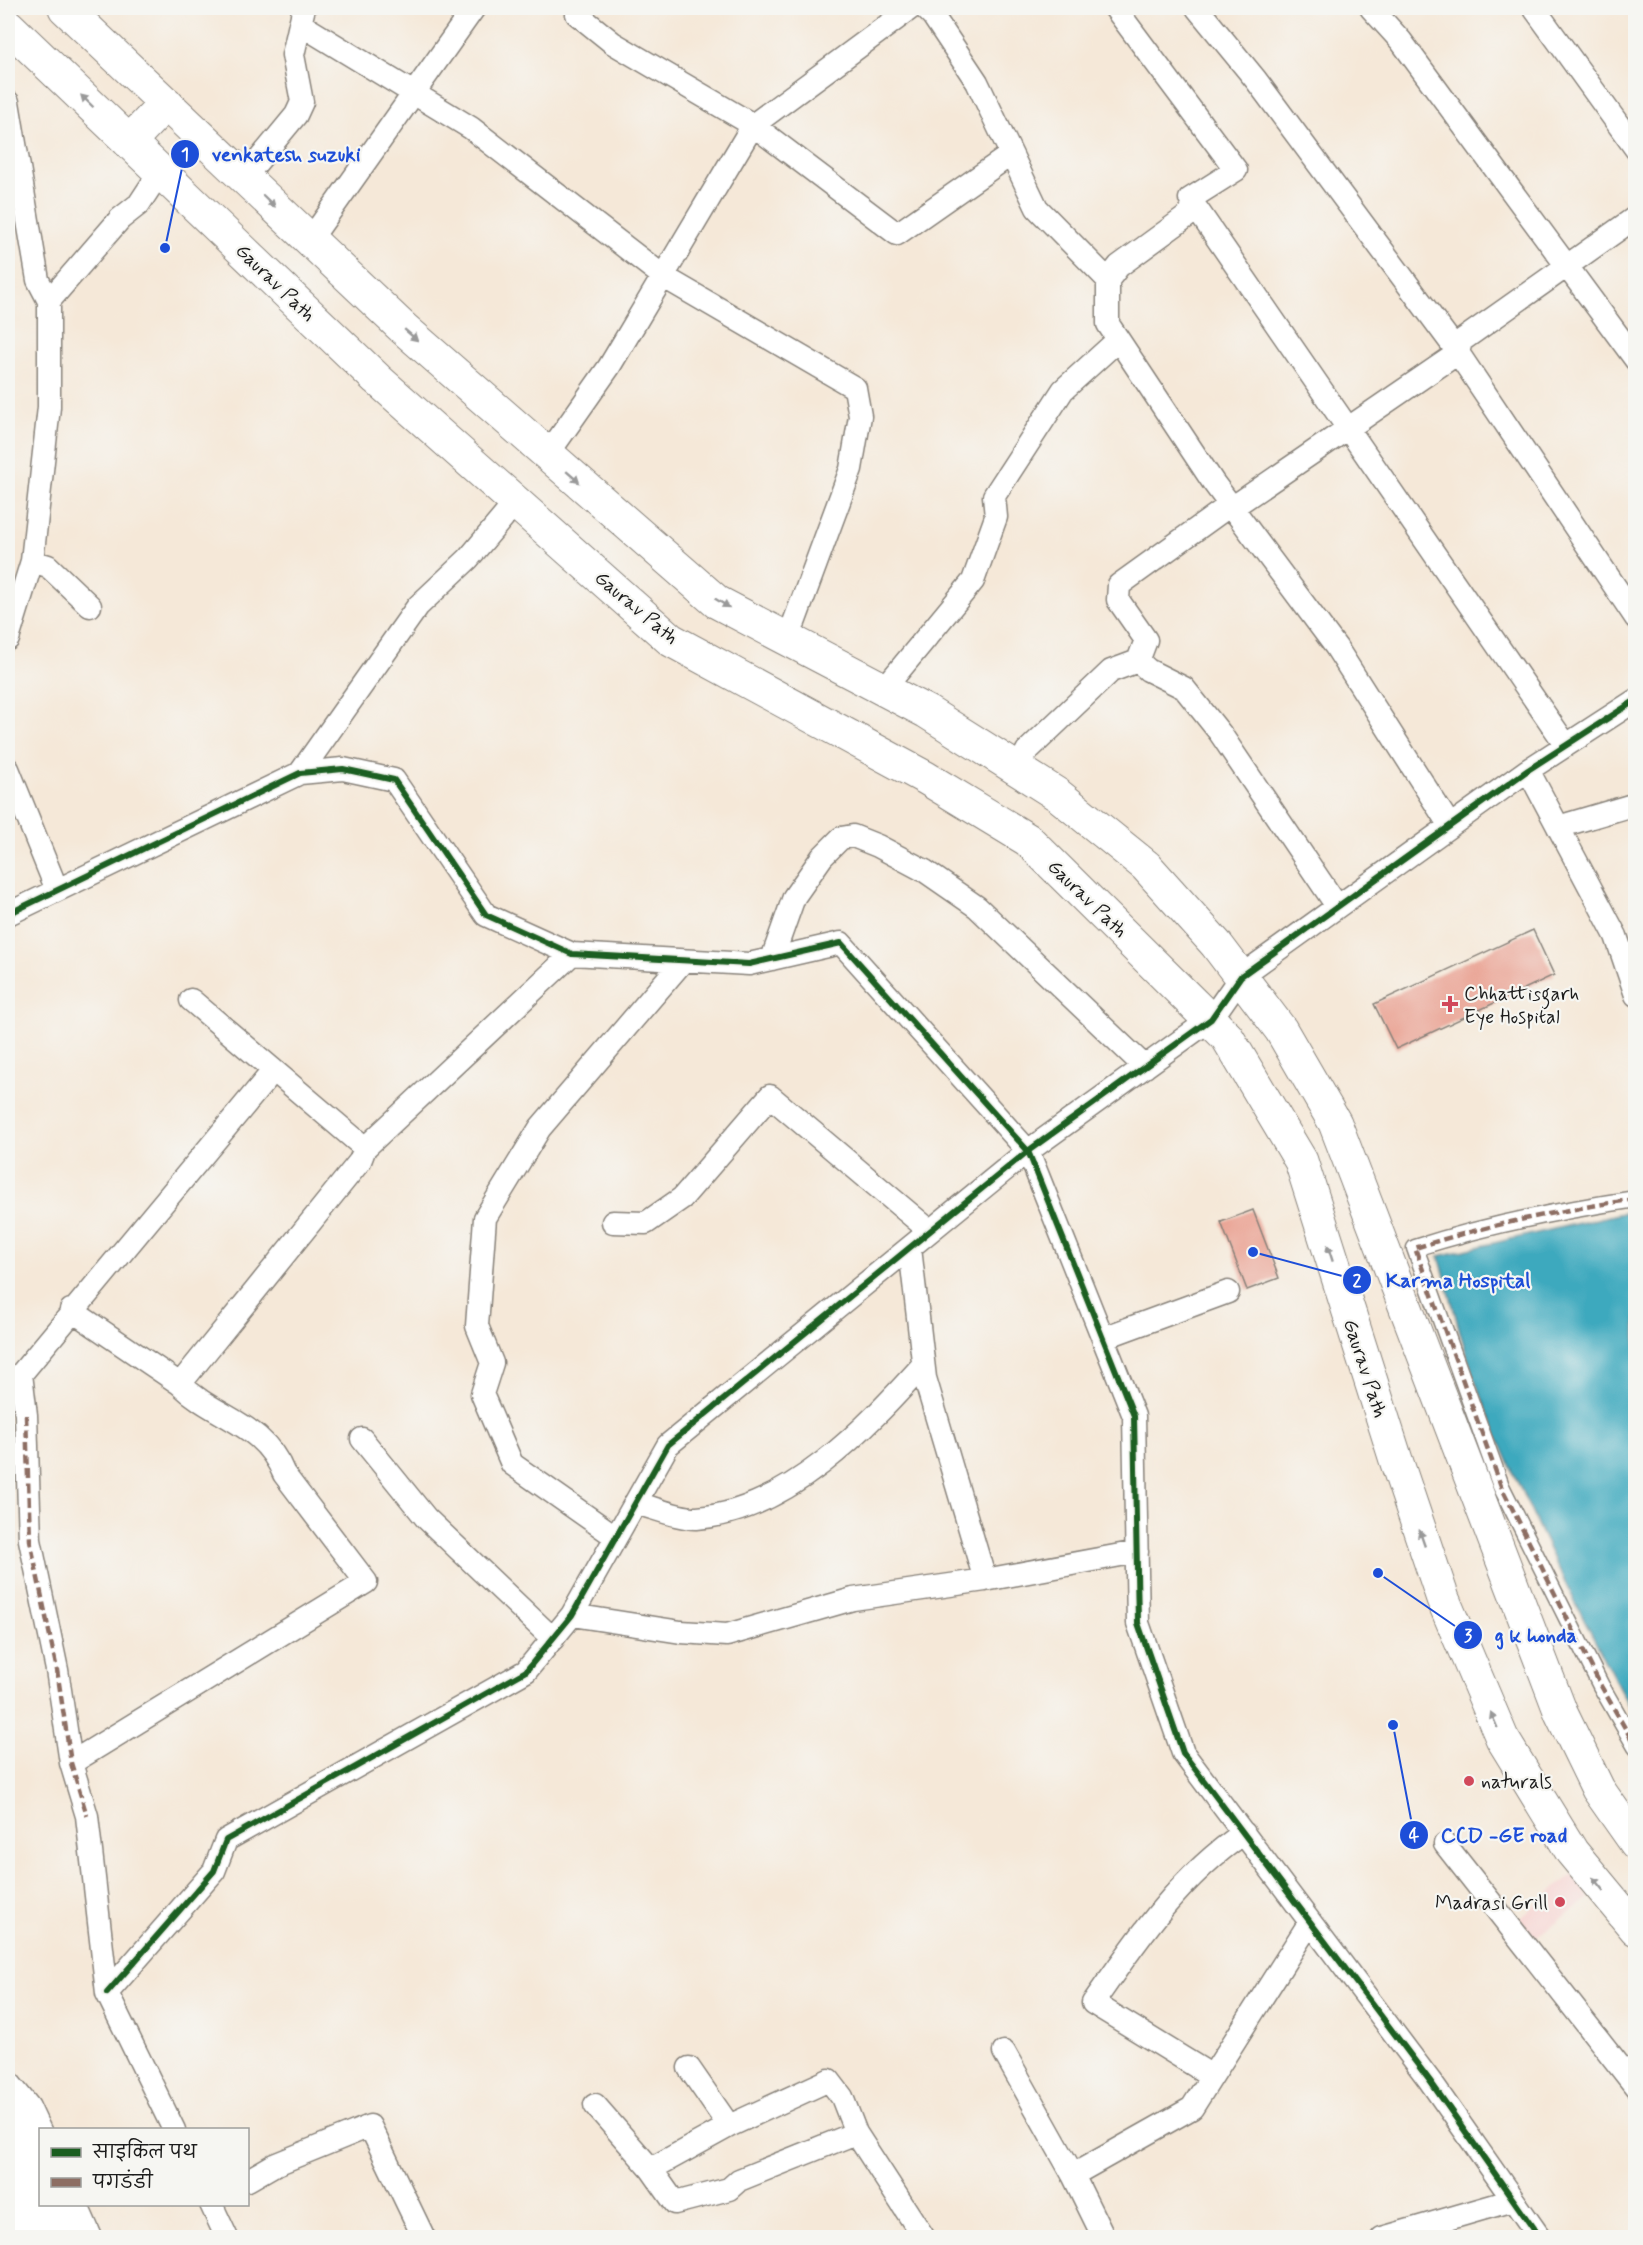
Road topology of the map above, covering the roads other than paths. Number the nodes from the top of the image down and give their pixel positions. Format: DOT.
graph roads {
  1 [pos="65,8"];
  2 [pos="474,8"];
  3 [pos="581,8"];
  4 [pos="911,8"];
  5 [pos="925,8"];
  6 [pos="1115,8"];
  7 [pos="1197,8"];
  8 [pos="1371,8"];
  9 [pos="1534,8"];
  10 [pos="302,16"];
  11 [pos="8,26"];
  12 [pos="412,92"];
  13 [pos="8,102"];
  14 [pos="166,103"];
  15 [pos="753,125"];
  16 [pos="129,142"];
  17 [pos="1635,149"];
  18 [pos="1010,155"];
  19 [pos="160,172"];
  20 [pos="244,178"];
  21 [pos="1197,209"];
  22 [pos="1635,218"];
  23 [pos="310,240"];
  24 [pos="1566,266"];
  25 [pos="664,277"];
  26 [pos="1108,280"];
  27 [pos="49,301"];
  28 [pos="1118,340"];
  29 [pos="1458,353"];
  30 [pos="1635,360"];
  31 [pos="1348,428"];
  32 [pos="548,454"];
  33 [pos="516,502"];
  34 [pos="1230,505"];
  35 [pos="32,561"];
  36 [pos="90,606"];
  37 [pos="1635,618"];
  38 [pos="8,639"];
  39 [pos="788,639"];
  40 [pos="1137,661"];
  41 [pos="883,690"];
  42 [pos="1635,700"];
  43 [pos="1566,745"];
  44 [pos="8,769"];
  45 [pos="1017,770"];
  46 [pos="1528,770"];
  47 [pos="300,773"];
  48 [pos="1635,804"];
  49 [pos="1450,826"];
  50 [pos="1558,827"];
  51 [pos="57,890"];
  52 [pos="1337,906"];
  53 [pos="8,914"];
  54 [pos="1626,934"];
  55 [pos="572,954"];
  56 [pos="772,959"];
  57 [pos="683,960"];
  58 [pos="1241,976"];
  59 [pos="1635,996"];
  60 [pos="192,1000"];
  61 [pos="1211,1019"];
  62 [pos="1145,1067"];
  63 [pos="273,1071"];
  64 [pos="365,1148"];
  65 [pos="1028,1151"];
  66 [pos="1635,1199"];
  67 [pos="613,1222"];
  68 [pos="930,1231"];
  69 [pos="910,1248"];
  70 [pos="1227,1292"];
  71 [pos="71,1310"];
  72 [pos="1102,1338"];
  73 [pos="923,1365"];
  74 [pos="180,1384"];
  75 [pos="362,1439"];
  76 [pos="635,1503"];
  77 [pos="616,1537"];
  78 [pos="1137,1552"];
  79 [pos="985,1580"];
  80 [pos="572,1615"];
  81 [pos="553,1639"];
  82 [pos="1635,1747"];
  83 [pos="71,1763"];
  84 [pos="1244,1833"];
  85 [pos="1635,1843"];
  86 [pos="1445,1844"];
  87 [pos="1310,1922"];
  88 [pos="1635,1929"];
  89 [pos="107,1993"];
  90 [pos="1004,2052"];
  91 [pos="689,2068"];
  92 [pos="1212,2076"];
  93 [pos="8,2086"];
  94 [pos="1635,2087"];
  95 [pos="595,2105"];
  96 [pos="729,2126"];
  97 [pos="173,2128"];
  98 [pos="21,2130"];
  99 [pos="856,2133"];
  100 [pos="651,2169"];
  101 [pos="1073,2175"];
  102 [pos="249,2179"];
  103 [pos="8,2181"];
  104 [pos="39,2187"];
  105 [pos="1514,2200"];
  106 [pos="47,2206"];
  107 [pos="73,2206"];
  108 [pos="211,2206"];
  109 [pos="34,2238"];
  110 [pos="63,2238"];
  111 [pos="88,2238"];
  112 [pos="227,2238"];
  113 [pos="424,2238"];
  114 [pos="924,2238"];
  115 [pos="1104,2238"];
  116 [pos="1382,2238"];
  117 [pos="1540,2238"];
  1 -- 14 [label="main road"];
  2 -- 12 [label="street"];
  3 -- 15 [label="street"];
  4 -- 15 [label="street"];
  5 -- 18 [label="street"];
  6 -- 21 [label="street"];
  7 -- 29 [label="street"];
  8 -- 24 [label="street"];
  9 -- 17 [label="street"];
  10 -- 12 [label="street"];
  10 -- 20 [label="street"];
  16 -- 11 [label="main road, Gaurav Path, one-way"];
  12 -- 23 [label="street"];
  12 -- 25 [label="street"];
  13 -- 27 [label="street"];
  14 -- 16 [label="main road"];
  14 -- 20 [label="main road"];
  15 -- 18 [label="street"];
  15 -- 25 [label="street"];
  16 -- 19 [label="main road, Gaurav Path"];
  18 -- 26 [label="street"];
  19 -- 27 [label="street"];
  19 -- 33 [label="main road, Gaurav Path"];
  20 -- 23 [label="main road, one-way"];
  21 -- 26 [label="street"];
  21 -- 31 [label="street"];
  22 -- 24 [label="street"];
  23 -- 32 [label="main road, one-way"];
  24 -- 29 [label="street"];
  24 -- 30 [label="street"];
  25 -- 32 [label="street"];
  25 -- 39 [label="street"];
  26 -- 28 [label="street"];
  27 -- 35 [label="street"];
  28 -- 34 [label="street"];
  28 -- 41 [label="street"];
  29 -- 31 [label="street"];
  29 -- 37 [label="street"];
  31 -- 34 [label="street"];
  31 -- 43 [label="street"];
  32 -- 39 [label="main road, one-way"];
  33 -- 47 [label="street"];
  33 -- 61 [label="main road, Gaurav Path"];
  34 -- 40 [label="street"];
  34 -- 49 [label="street"];
  35 -- 36 [label="street"];
  35 -- 38 [label="street"];
  39 -- 41 [label="main road"];
  40 -- 45 [label="street"];
  40 -- 52 [label="street"];
  41 -- 45 [label="main road"];
  42 -- 43 [label="street"];
  43 -- 46 [label="street"];
  44 -- 51 [label="street"];
  45 -- 58 [label="main road"];
  46 -- 49 [label="street"];
  46 -- 50 [label="street"];
  47 -- 51 [label="street"];
  47 -- 55 [label="street"];
  48 -- 50 [label="street"];
  49 -- 52 [label="street"];
  50 -- 54 [label="street"];
  51 -- 53 [label="street"];
  52 -- 58 [label="street"];
  54 -- 59 [label="street"];
  55 -- 57 [label="street"];
  55 -- 64 [label="street"];
  56 -- 57 [label="street"];
  56 -- 62 [label="street"];
  56 -- 65 [label="street"];
  57 -- 77 [label="street"];
  58 -- 61 [label="street"];
  58 -- 85 [label="main road"];
  60 -- 63 [label="street"];
  61 -- 62 [label="street"];
  88 -- 61 [label="main road, Gaurav Path, one-way"];
  62 -- 65 [label="street"];
  63 -- 64 [label="street"];
  63 -- 71 [label="street"];
  64 -- 74 [label="street"];
  65 -- 68 [label="street"];
  65 -- 72 [label="street"];
  66 -- 82 [label="street"];
  67 -- 68 [label="street"];
  68 -- 69 [label="street"];
  69 -- 73 [label="street"];
  69 -- 76 [label="street"];
  70 -- 72 [label="street"];
  71 -- 74 [label="street"];
  71 -- 83 [label="street"];
  72 -- 78 [label="street"];
  73 -- 76 [label="street"];
  73 -- 79 [label="street"];
  74 -- 83 [label="street"];
  75 -- 81 [label="street"];
  76 -- 77 [label="street"];
  77 -- 80 [label="street"];
  78 -- 79 [label="street"];
  78 -- 84 [label="street"];
  79 -- 80 [label="street"];
  80 -- 81 [label="street"];
  81 -- 89 [label="street"];
  83 -- 89 [label="street"];
  84 -- 87 [label="street"];
  84 -- 92 [label="street"];
  86 -- 94 [label="street"];
  87 -- 92 [label="street"];
  87 -- 105 [label="street"];
  89 -- 97 [label="street"];
  90 -- 101 [label="street"];
  91 -- 96 [label="street"];
  92 -- 101 [label="street"];
  93 -- 98 [label="street"];
  95 -- 100 [label="street"];
  96 -- 99 [label="street"];
  96 -- 100 [label="street"];
  98 -- 104 [label="main road"];
  99 -- 100 [label="street"];
  99 -- 114 [label="street"];
  101 -- 115 [label="street"];
  102 -- 113 [label="street"];
  103 -- 109 [label="main road"];
  105 -- 116 [label="street"];
  105 -- 117 [label="street"];
  106 -- 110 [label="main road"];
  107 -- 111 [label="street"];
  108 -- 112 [label="street"];
}
